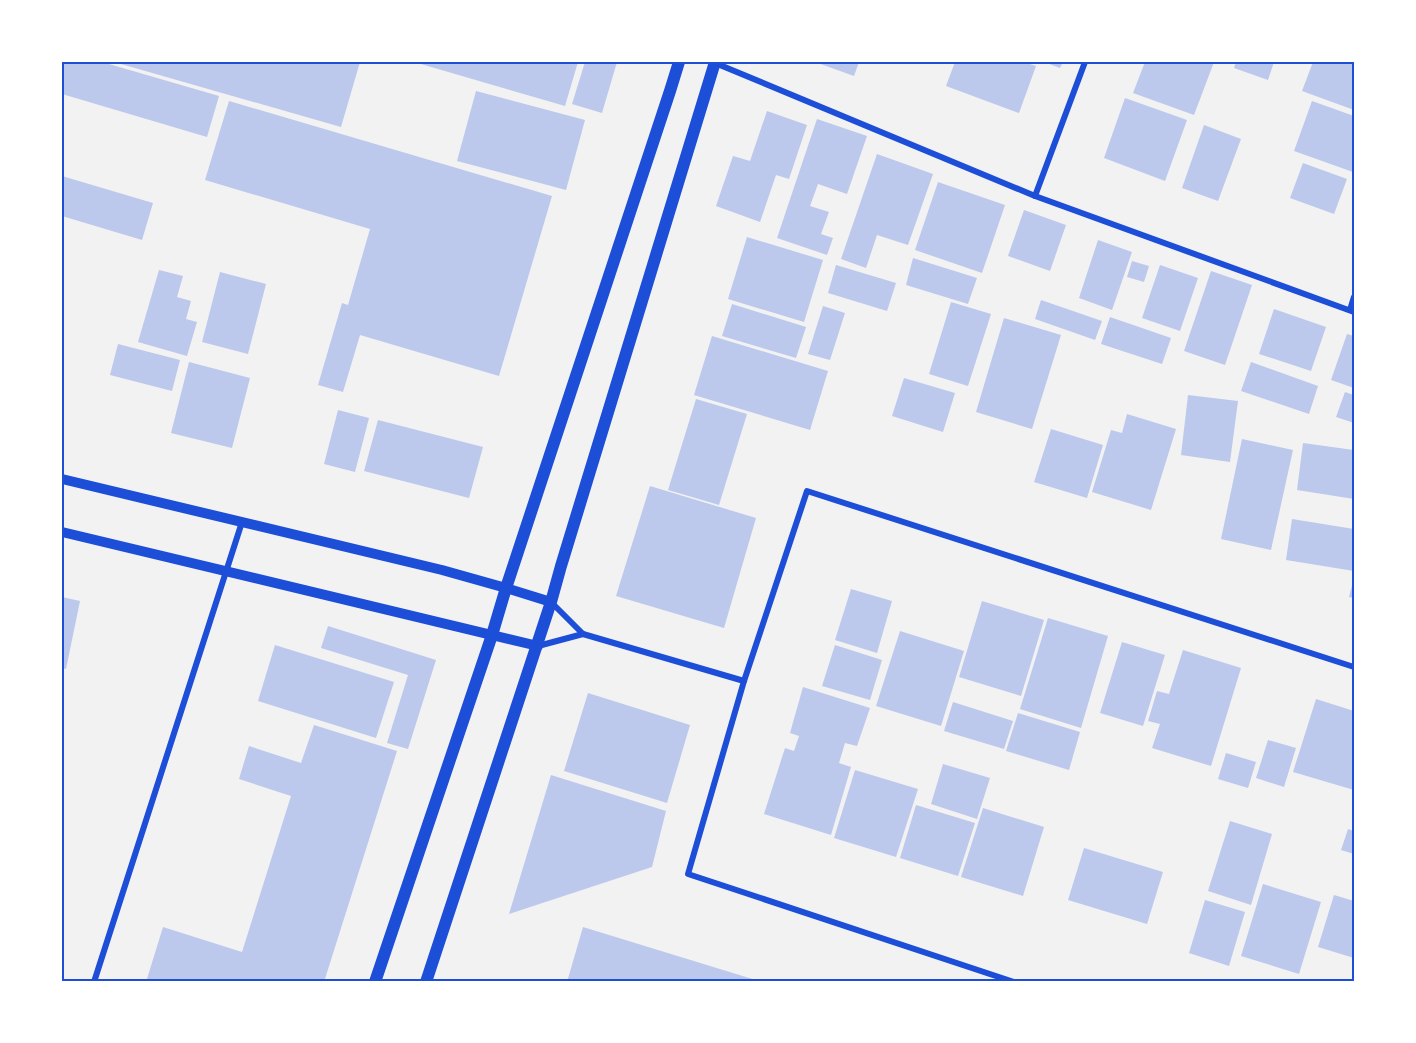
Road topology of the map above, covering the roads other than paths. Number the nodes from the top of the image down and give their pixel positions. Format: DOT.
graph roads {
  1 [pos="679,62"];
  2 [pos="714,62"];
  3 [pos="1085,62"];
  4 [pos="1035,196"];
  5 [pos="1354,297"];
  6 [pos="1352,311"];
  7 [pos="62,479"];
  8 [pos="242,522"];
  9 [pos="62,532"];
  10 [pos="226,571"];
  11 [pos="506,588"];
  12 [pos="551,602"];
  13 [pos="583,634"];
  14 [pos="492,635"];
  15 [pos="537,646"];
  16 [pos="1354,667"];
  17 [pos="744,681"];
  18 [pos="94,981"];
  19 [pos="375,981"];
  20 [pos="426,981"];
  21 [pos="1014,981"];
  1 -- 11 [label="main road"];
  2 -- 4 [label="street"];
  2 -- 12 [label="main road"];
  3 -- 4 [label="street"];
  4 -- 6 [label="street"];
  5 -- 6 [label="street"];
  7 -- 8 [label="street"];
  8 -- 10 [label="street"];
  8 -- 11 [label="street"];
  9 -- 10 [label="street"];
  10 -- 14 [label="street"];
  10 -- 18 [label="street"];
  11 -- 12 [label="street"];
  11 -- 14 [label="main road"];
  12 -- 13 [label="street"];
  12 -- 15 [label="main road"];
  13 -- 15 [label="street"];
  13 -- 17 [label="street"];
  14 -- 15 [label="street"];
  14 -- 19 [label="main road"];
  15 -- 20 [label="main road"];
  16 -- 17 [label="street"];
  17 -- 21 [label="street"];
}
